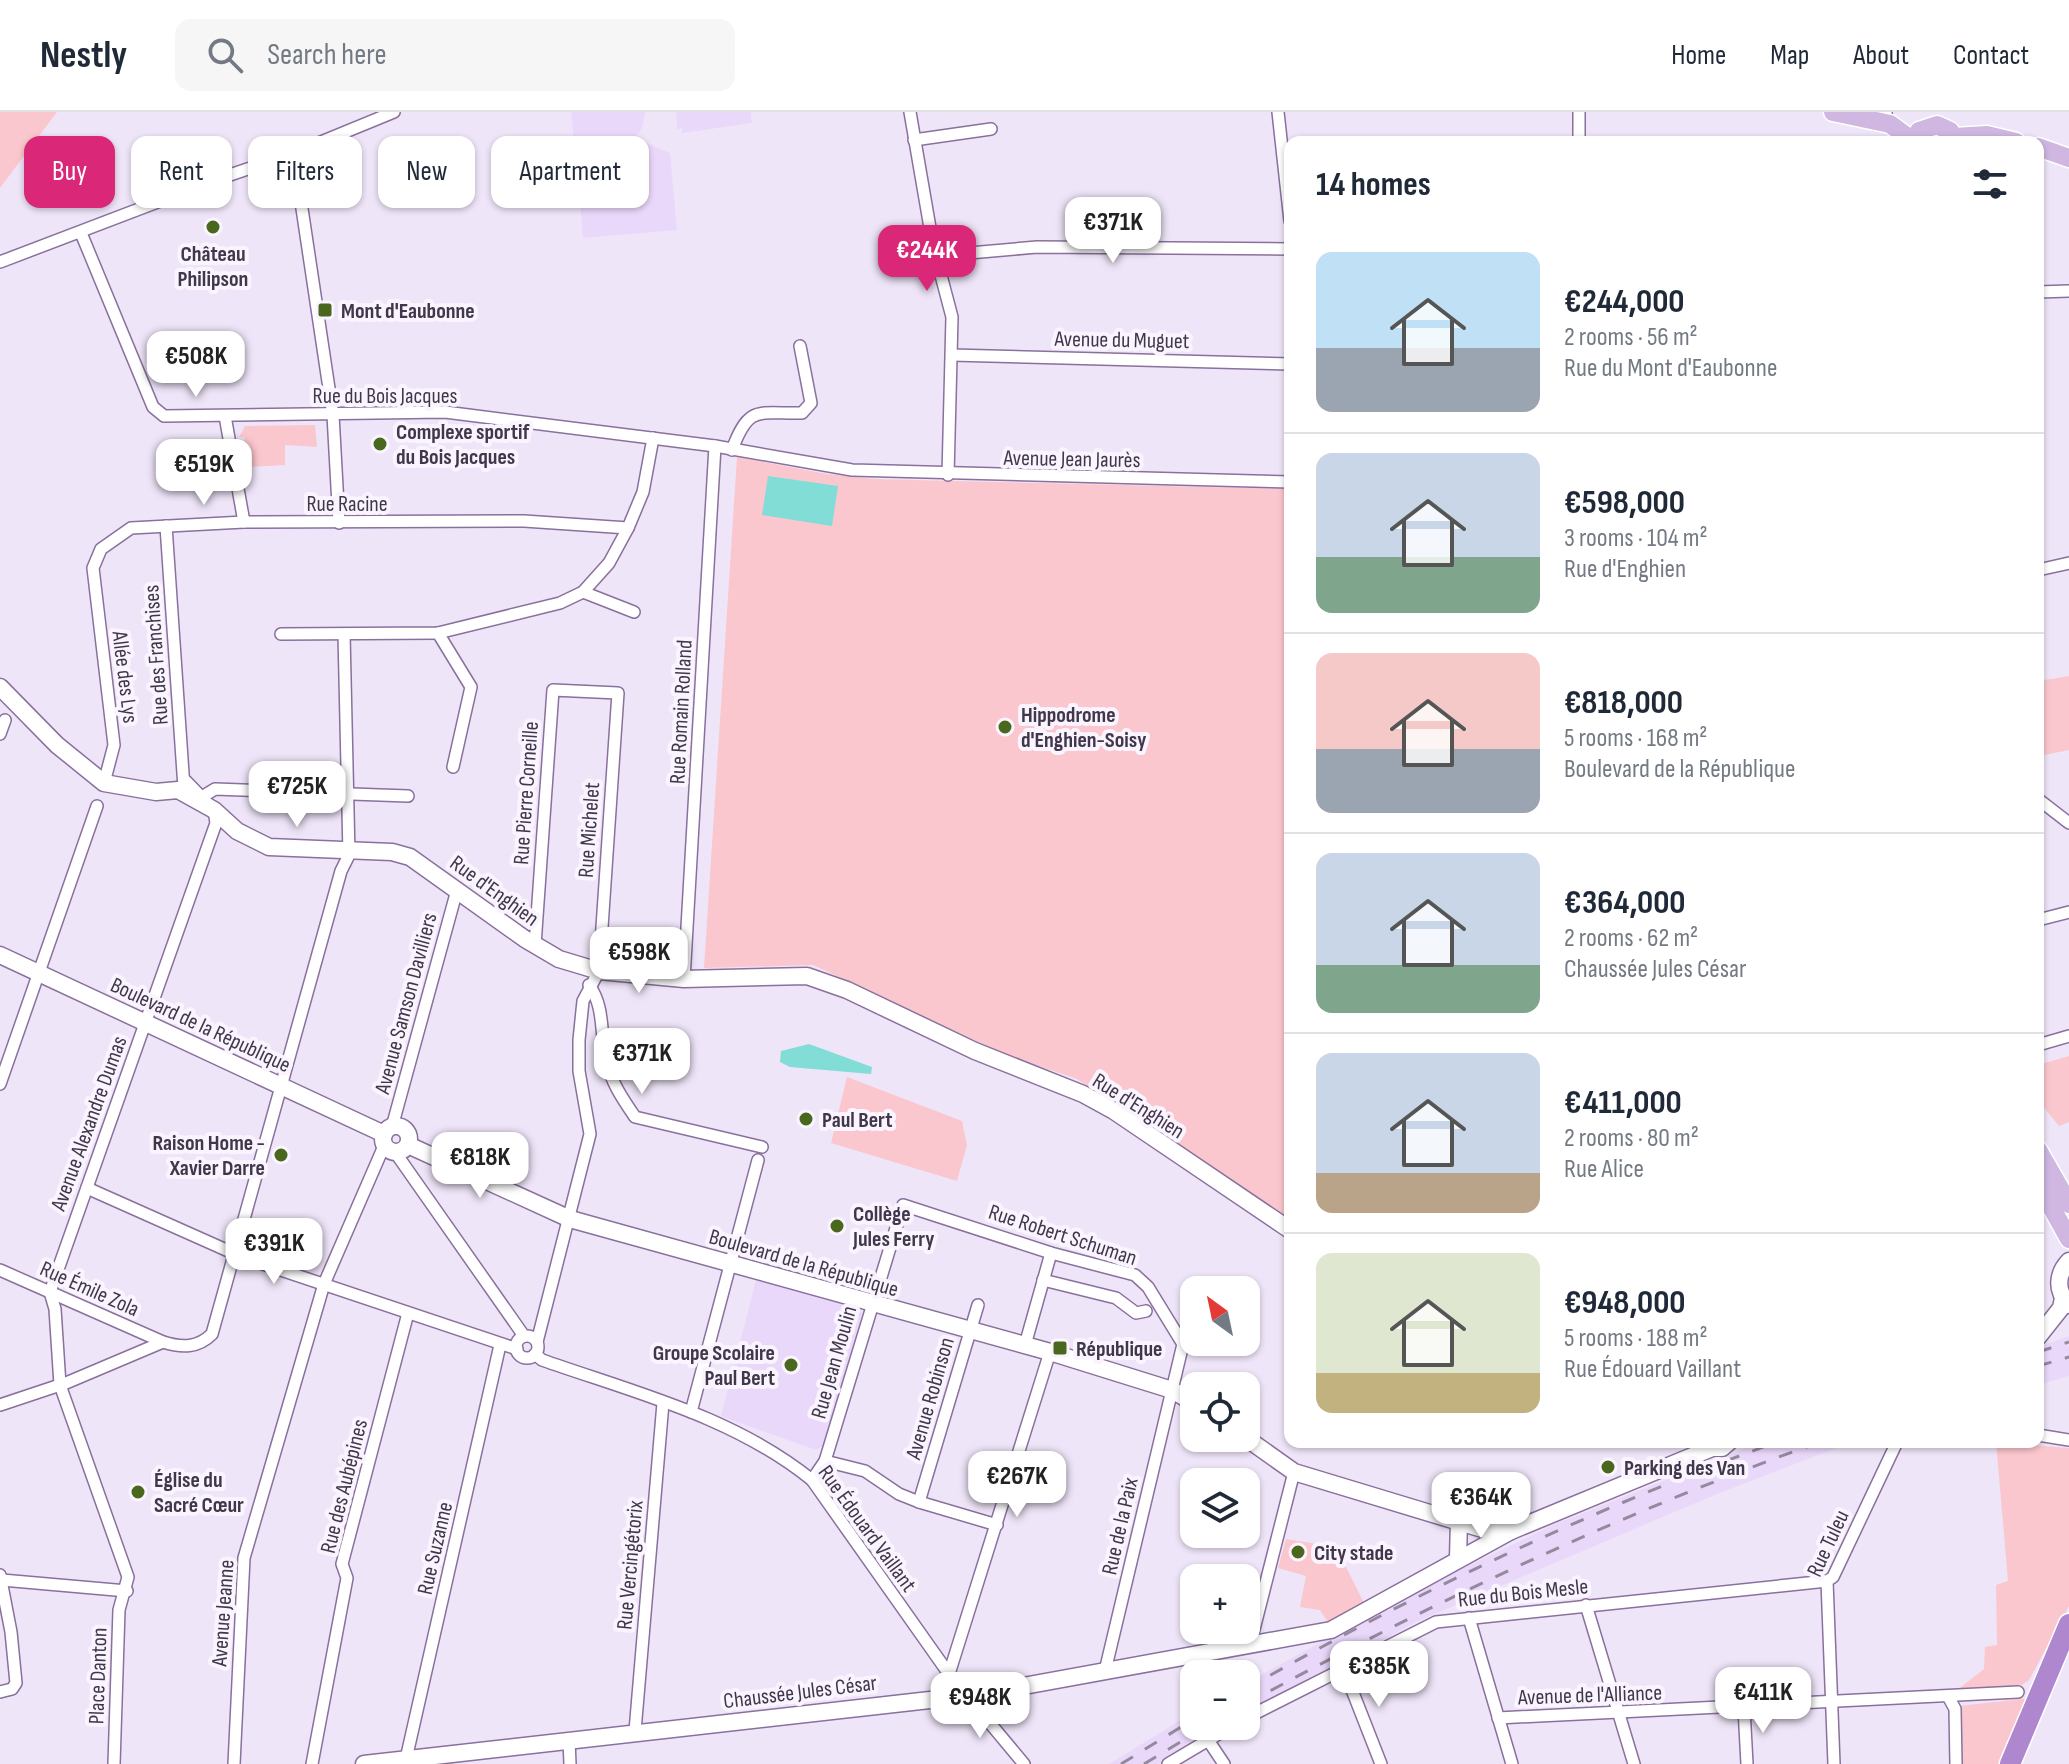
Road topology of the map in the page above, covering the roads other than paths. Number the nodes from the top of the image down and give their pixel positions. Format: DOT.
graph roads {
  1 [pos="394,112"];
  2 [pos="910,112"];
  3 [pos="1278,112"];
  4 [pos="1579,112"];
  5 [pos="1833,112"];
  6 [pos="1884,112"];
  7 [pos="991,129"];
  8 [pos="336,136"];
  9 [pos="1579,136"];
  10 [pos="1914,136"];
  11 [pos="1915,136"];
  12 [pos="1918,136"];
  13 [pos="1950,136"];
  14 [pos="914,140"];
  15 [pos="1284,149"];
  16 [pos="2044,149"];
  17 [pos="2044,157"];
  18 [pos="2069,159"];
  19 [pos="248,169"];
  20 [pos="302,208"];
  21 [pos="81,233"];
  22 [pos="1284,249"];
  23 [pos="935,256"];
  24 [pos="0,262"];
  25 [pos="2069,291"];
  26 [pos="2044,292"];
  27 [pos="800,346"];
  28 [pos="952,355"];
  29 [pos="1284,364"];
  30 [pos="333,415"];
  31 [pos="225,416"];
  32 [pos="653,438"];
  33 [pos="715,446"];
  34 [pos="732,450"];
  35 [pos="852,470"];
  36 [pos="948,475"];
  37 [pos="1284,482"];
  38 [pos="244,522"];
  39 [pos="339,523"];
  40 [pos="166,526"];
  41 [pos="628,528"];
  42 [pos="2069,563"];
  43 [pos="2044,569"];
  44 [pos="92,576"];
  45 [pos="583,592"];
  46 [pos="634,612"];
  47 [pos="438,633"];
  48 [pos="281,634"];
  49 [pos="344,634"];
  50 [pos="0,687"];
  51 [pos="618,693"];
  52 [pos="5,720"];
  53 [pos="0,734"];
  54 [pos="453,767"];
  55 [pos="104,783"];
  56 [pos="192,793"];
  57 [pos="350,793"];
  58 [pos="408,796"];
  59 [pos="2044,804"];
  60 [pos="97,806"];
  61 [pos="214,810"];
  62 [pos="2069,823"];
  63 [pos="237,831"];
  64 [pos="213,833"];
  65 [pos="350,849"];
  66 [pos="457,890"];
  67 [pos="2069,912"];
  68 [pos="2044,918"];
  69 [pos="535,945"];
  70 [pos="0,955"];
  71 [pos="39,974"];
  72 [pos="594,978"];
  73 [pos="684,979"];
  74 [pos="146,1022"];
  75 [pos="2069,1036"];
  76 [pos="2044,1043"];
  77 [pos="0,1084"];
  78 [pos="281,1084"];
  79 [pos="393,1141"];
  80 [pos="762,1147"];
  81 [pos="758,1160"];
  82 [pos="2044,1160"];
  83 [pos="87,1188"];
  84 [pos="2044,1194"];
  85 [pos="2069,1204"];
  86 [pos="947,1218"];
  87 [pos="570,1219"];
  88 [pos="1284,1226"];
  89 [pos="2069,1239"];
  90 [pos="1051,1253"];
  91 [pos="236,1254"];
  92 [pos="2069,1261"];
  93 [pos="730,1264"];
  94 [pos="0,1270"];
  95 [pos="1043,1280"];
  96 [pos="324,1284"];
  97 [pos="50,1292"];
  98 [pos="871,1304"];
  99 [pos="978,1305"];
  100 [pos="2067,1306"];
  101 [pos="1146,1311"];
  102 [pos="408,1313"];
  103 [pos="969,1330"];
  104 [pos="2044,1330"];
  105 [pos="524,1336"];
  106 [pos="163,1342"];
  107 [pos="500,1345"];
  108 [pos="1025,1345"];
  109 [pos="536,1348"];
  110 [pos="517,1349"];
  111 [pos="1050,1352"];
  112 [pos="60,1385"];
  113 [pos="1172,1390"];
  114 [pos="1180,1395"];
  115 [pos="663,1403"];
  116 [pos="0,1405"];
  117 [pos="691,1412"];
  118 [pos="2044,1436"];
  119 [pos="2069,1440"];
  120 [pos="1260,1448"];
  121 [pos="1702,1448"];
  122 [pos="1894,1448"];
  123 [pos="825,1461"];
  124 [pos="1294,1472"];
  125 [pos="812,1480"];
  126 [pos="919,1502"];
  127 [pos="1459,1521"];
  128 [pos="997,1525"];
  129 [pos="1511,1531"];
  130 [pos="1458,1558"];
  131 [pos="1,1578"];
  132 [pos="1827,1581"];
  133 [pos="127,1591"];
  134 [pos="1586,1605"];
  135 [pos="1469,1618"];
  136 [pos="2069,1624"];
  137 [pos="1250,1645"];
  138 [pos="2069,1652"];
  139 [pos="1343,1667"];
  140 [pos="1105,1671"];
  141 [pos="949,1674"];
  142 [pos="6,1690"];
  143 [pos="2018,1692"];
  144 [pos="965,1694"];
  145 [pos="1949,1698"];
  146 [pos="1832,1704"];
  147 [pos="1744,1708"];
  148 [pos="1260,1711"];
  149 [pos="1618,1712"];
  150 [pos="1498,1718"];
  151 [pos="635,1731"];
  152 [pos="569,1740"];
  153 [pos="1208,1740"];
  154 [pos="406,1759"];
  155 [pos="114,1764"];
  156 [pos="234,1764"];
  157 [pos="312,1764"];
  158 [pos="364,1764"];
  159 [pos="570,1764"];
  160 [pos="1024,1764"];
  161 [pos="1168,1764"];
  162 [pos="1224,1764"];
  163 [pos="1381,1764"];
  164 [pos="1512,1764"];
  165 [pos="1634,1764"];
  166 [pos="1747,1764"];
  167 [pos="1834,1764"];
  168 [pos="1956,1764"];
  169 [pos="2010,1764"];
  170 [pos="2023,1764"];
  1 -- 8 [label="street"];
  2 -- 14 [label="street"];
  3 -- 15 [label="street"];
  4 -- 9 [label="street"];
  5 -- 10 [label="main road"];
  6 -- 11 [label="main road"];
  7 -- 14 [label="street"];
  12 -- 13 [label="main road"];
  14 -- 23 [label="street"];
  16 -- 18 [label="main road"];
  17 -- 18 [label="main road"];
  19 -- 21 [label="street"];
  20 -- 30 [label="street"];
  21 -- 24 [label="street"];
  21 -- 31 [label="street, Rue du Bois Jacques"];
  22 -- 23 [label="street"];
  23 -- 28 [label="street"];
  25 -- 26 [label="street"];
  27 -- 34 [label="street"];
  28 -- 29 [label="street, Avenue du Muguet"];
  28 -- 36 [label="street"];
  30 -- 31 [label="street, Rue du Bois Jacques"];
  30 -- 32 [label="street, Rue du Bois Jacques"];
  30 -- 39 [label="street"];
  31 -- 38 [label="street"];
  32 -- 33 [label="street, Rue du Bois Jacques"];
  32 -- 41 [label="street"];
  33 -- 34 [label="street, Rue du Bois Jacques"];
  33 -- 73 [label="street, Rue Romain Rolland"];
  34 -- 35 [label="street, Rue du Bois Jacques"];
  35 -- 36 [label="street, Avenue Jean Jaurès"];
  36 -- 37 [label="street, Avenue Jean Jaurès"];
  38 -- 39 [label="street, Rue Racine"];
  38 -- 40 [label="street, Rue Racine"];
  39 -- 41 [label="street, Rue Racine"];
  40 -- 44 [label="street, Rue Racine"];
  40 -- 56 [label="street, Rue des Franchises"];
  41 -- 45 [label="street"];
  42 -- 43 [label="street"];
  44 -- 55 [label="street, Allée des Lys"];
  45 -- 46 [label="street"];
  45 -- 47 [label="street"];
  47 -- 49 [label="street"];
  47 -- 54 [label="street"];
  48 -- 49 [label="street"];
  49 -- 57 [label="street"];
  50 -- 55 [label="street, Rue d'Enghien"];
  51 -- 69 [label="street, Rue Pierre Corneille"];
  51 -- 72 [label="street, Rue Michelet"];
  52 -- 53 [label="street"];
  55 -- 56 [label="street, Rue d'Enghien"];
  56 -- 57 [label="street"];
  56 -- 61 [label="street, Rue d'Enghien"];
  57 -- 58 [label="street"];
  57 -- 65 [label="street"];
  59 -- 62 [label="street"];
  60 -- 71 [label="street"];
  61 -- 63 [label="street, Rue d'Enghien"];
  61 -- 64 [label="street, Avenue Alexandre Dumas"];
  63 -- 64 [label="street"];
  63 -- 65 [label="street, Rue d'Enghien"];
  64 -- 74 [label="street, Avenue Alexandre Dumas"];
  65 -- 66 [label="street, Rue d'Enghien"];
  65 -- 78 [label="street"];
  66 -- 69 [label="street, Rue d'Enghien"];
  66 -- 79 [label="street, Avenue Samson Davilliers"];
  67 -- 68 [label="street"];
  69 -- 72 [label="street, Rue d'Enghien"];
  70 -- 71 [label="street, Boulevard de la République"];
  71 -- 74 [label="street, Boulevard de la République"];
  71 -- 77 [label="street"];
  72 -- 73 [label="street, Rue d'Enghien"];
  72 -- 80 [label="street"];
  72 -- 87 [label="street, Rue Michelet"];
  73 -- 88 [label="street, Rue d'Enghien"];
  74 -- 78 [label="street, Boulevard de la République"];
  74 -- 83 [label="street, Avenue Alexandre Dumas"];
  75 -- 76 [label="street"];
  78 -- 79 [label="street, Boulevard de la République"];
  78 -- 91 [label="street"];
  79 -- 87 [label="street, Boulevard de la République"];
  79 -- 96 [label="street, Avenue Samson Davilliers"];
  79 -- 105 [label="street"];
  81 -- 93 [label="street"];
  82 -- 85 [label="main road"];
  83 -- 91 [label="street"];
  83 -- 97 [label="street, Avenue Alexandre Dumas"];
  84 -- 89 [label="main road"];
  86 -- 90 [label="street, Rue Robert Schuman"];
  86 -- 98 [label="street, Rue Jean Moulin"];
  87 -- 93 [label="street, Boulevard de la République"];
  87 -- 109 [label="street, Rue Michelet"];
  90 -- 95 [label="street"];
  90 -- 113 [label="street, Rue Robert Schuman"];
  91 -- 96 [label="street"];
  91 -- 106 [label="street"];
  92 -- 100 [label="street"];
  93 -- 98 [label="street, Boulevard de la République"];
  93 -- 117 [label="street"];
  94 -- 97 [label="street, Rue Émile Zola"];
  95 -- 101 [label="street"];
  95 -- 108 [label="street"];
  96 -- 102 [label="street"];
  96 -- 156 [label="street, Avenue Jeanne"];
  97 -- 106 [label="street, Rue Émile Zola"];
  97 -- 112 [label="street"];
  98 -- 103 [label="street, Boulevard de la République"];
  98 -- 123 [label="street, Rue Jean Moulin"];
  99 -- 103 [label="street, Avenue Robinson"];
  100 -- 104 [label="street"];
  102 -- 107 [label="street"];
  102 -- 157 [label="street, Rue des Aubépines"];
  103 -- 108 [label="street, Boulevard de la République"];
  103 -- 126 [label="street, Avenue Robinson"];
  105 -- 109 [label="street"];
  105 -- 110 [label="street"];
  106 -- 112 [label="street"];
  107 -- 110 [label="street"];
  107 -- 154 [label="street, Rue Suzanne"];
  108 -- 111 [label="street, Boulevard de la République"];
  109 -- 110 [label="street"];
  109 -- 115 [label="street, Rue Édouard Vaillant"];
  111 -- 113 [label="street, Boulevard de la République"];
  111 -- 128 [label="street"];
  112 -- 116 [label="street"];
  112 -- 133 [label="street"];
  113 -- 114 [label="street, Boulevard de la République"];
  113 -- 140 [label="street, Rue de la Paix"];
  115 -- 117 [label="street, Rue Édouard Vaillant"];
  115 -- 151 [label="street, Rue Vercingétorix"];
  117 -- 125 [label="street, Rue Édouard Vaillant"];
  118 -- 119 [label="street"];
  120 -- 124 [label="street"];
  121 -- 129 [label="street, Chaussée Jules César"];
  122 -- 132 [label="street, Rue Tuleu"];
  123 -- 125 [label="street, Rue Jean Moulin"];
  123 -- 126 [label="street"];
  124 -- 127 [label="street"];
  124 -- 137 [label="street"];
  125 -- 141 [label="street, Rue Édouard Vaillant"];
  126 -- 128 [label="street"];
  127 -- 129 [label="street"];
  127 -- 130 [label="street"];
  128 -- 141 [label="street"];
  129 -- 130 [label="street, Chaussée Jules César"];
  130 -- 137 [label="street, Chaussée Jules César"];
  131 -- 133 [label="street"];
  131 -- 142 [label="street"];
  132 -- 134 [label="street, Rue du Bois Mesle"];
  132 -- 146 [label="street, Rue Tuleu"];
  133 -- 155 [label="street, Place Danton"];
  134 -- 135 [label="street, Rue du Bois Mesle"];
  134 -- 149 [label="street"];
  135 -- 139 [label="street, Rue du Bois Mesle"];
  135 -- 150 [label="street"];
  136 -- 169 [label="highway"];
  137 -- 140 [label="street, Chaussée Jules César"];
  138 -- 170 [label="highway"];
  139 -- 148 [label="street, Rue du Bois Mesle"];
  139 -- 163 [label="street"];
  140 -- 144 [label="street, Chaussée Jules César"];
  141 -- 144 [label="street, Rue Édouard Vaillant"];
  143 -- 145 [label="street, Avenue de l'Alliance"];
  144 -- 151 [label="street, Chaussée Jules César"];
  144 -- 160 [label="street, Rue Édouard Vaillant"];
  145 -- 146 [label="street, Avenue de l'Alliance"];
  145 -- 168 [label="street"];
  146 -- 147 [label="street, Avenue de l'Alliance"];
  146 -- 167 [label="street, Rue Tuleu"];
  147 -- 149 [label="street, Avenue de l'Alliance"];
  147 -- 166 [label="street"];
  149 -- 150 [label="street, Avenue de l'Alliance"];
  149 -- 165 [label="street"];
  150 -- 164 [label="street"];
  151 -- 152 [label="street, Chaussée Jules César"];
  152 -- 154 [label="street, Chaussée Jules César"];
  152 -- 159 [label="street"];
  153 -- 161 [label="street"];
  153 -- 162 [label="street"];
  154 -- 158 [label="street, Chaussée Jules César"];
}
